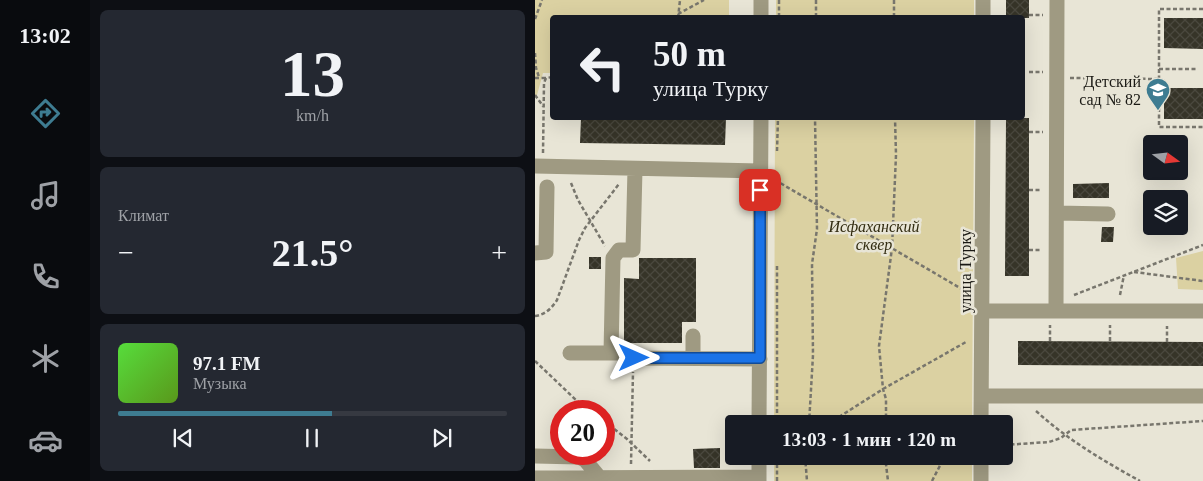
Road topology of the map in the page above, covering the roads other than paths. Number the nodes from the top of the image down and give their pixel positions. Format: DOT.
graph roads {
  1 [pos="761,0"];
  2 [pos="983,0"];
  3 [pos="1057,0"];
  4 [pos="761,15"];
  5 [pos="983,15"];
  6 [pos="761,120"];
  7 [pos="983,120"];
  8 [pos="539,166"];
  9 [pos="635,169"];
  10 [pos="760,171"];
  11 [pos="547,187"];
  12 [pos="1057,213"];
  13 [pos="1108,214"];
  14 [pos="535,253"];
  15 [pos="982,310"];
  16 [pos="1056,311"];
  17 [pos="1203,311"];
  18 [pos="693,336"];
  19 [pos="571,353"];
  20 [pos="611,353"];
  21 [pos="693,358"];
  22 [pos="760,358"];
  23 [pos="981,396"];
  24 [pos="1203,396"];
  25 [pos="759,415"];
  26 [pos="981,415"];
  27 [pos="535,456"];
  28 [pos="759,465"];
  29 [pos="981,465"];
  30 [pos="535,478"];
  31 [pos="600,478"];
  32 [pos="668,479"];
  33 [pos="759,479"];
  34 [pos="981,481"];
  1 -- 4 [label="street"];
  2 -- 5 [label="street"];
  3 -- 12 [label="street"];
  6 -- 10 [label="street"];
  7 -- 15 [label="street, улица Турку"];
  8 -- 9 [label="street"];
  9 -- 10 [label="street"];
  9 -- 20 [label="street"];
  10 -- 22 [label="street"];
  11 -- 14 [label="street"];
  12 -- 13 [label="street"];
  12 -- 16 [label="street"];
  15 -- 16 [label="street"];
  15 -- 23 [label="street, улица Турку"];
  16 -- 17 [label="street"];
  18 -- 21 [label="street"];
  19 -- 20 [label="street"];
  20 -- 21 [label="street"];
  21 -- 22 [label="street"];
  22 -- 25 [label="street"];
  23 -- 24 [label="street"];
  23 -- 26 [label="street, улица Турку"];
  27 -- 31 [label="street"];
  28 -- 33 [label="street"];
  29 -- 34 [label="street"];
  30 -- 31 [label="street"];
  31 -- 32 [label="street"];
  32 -- 33 [label="street"];
}
